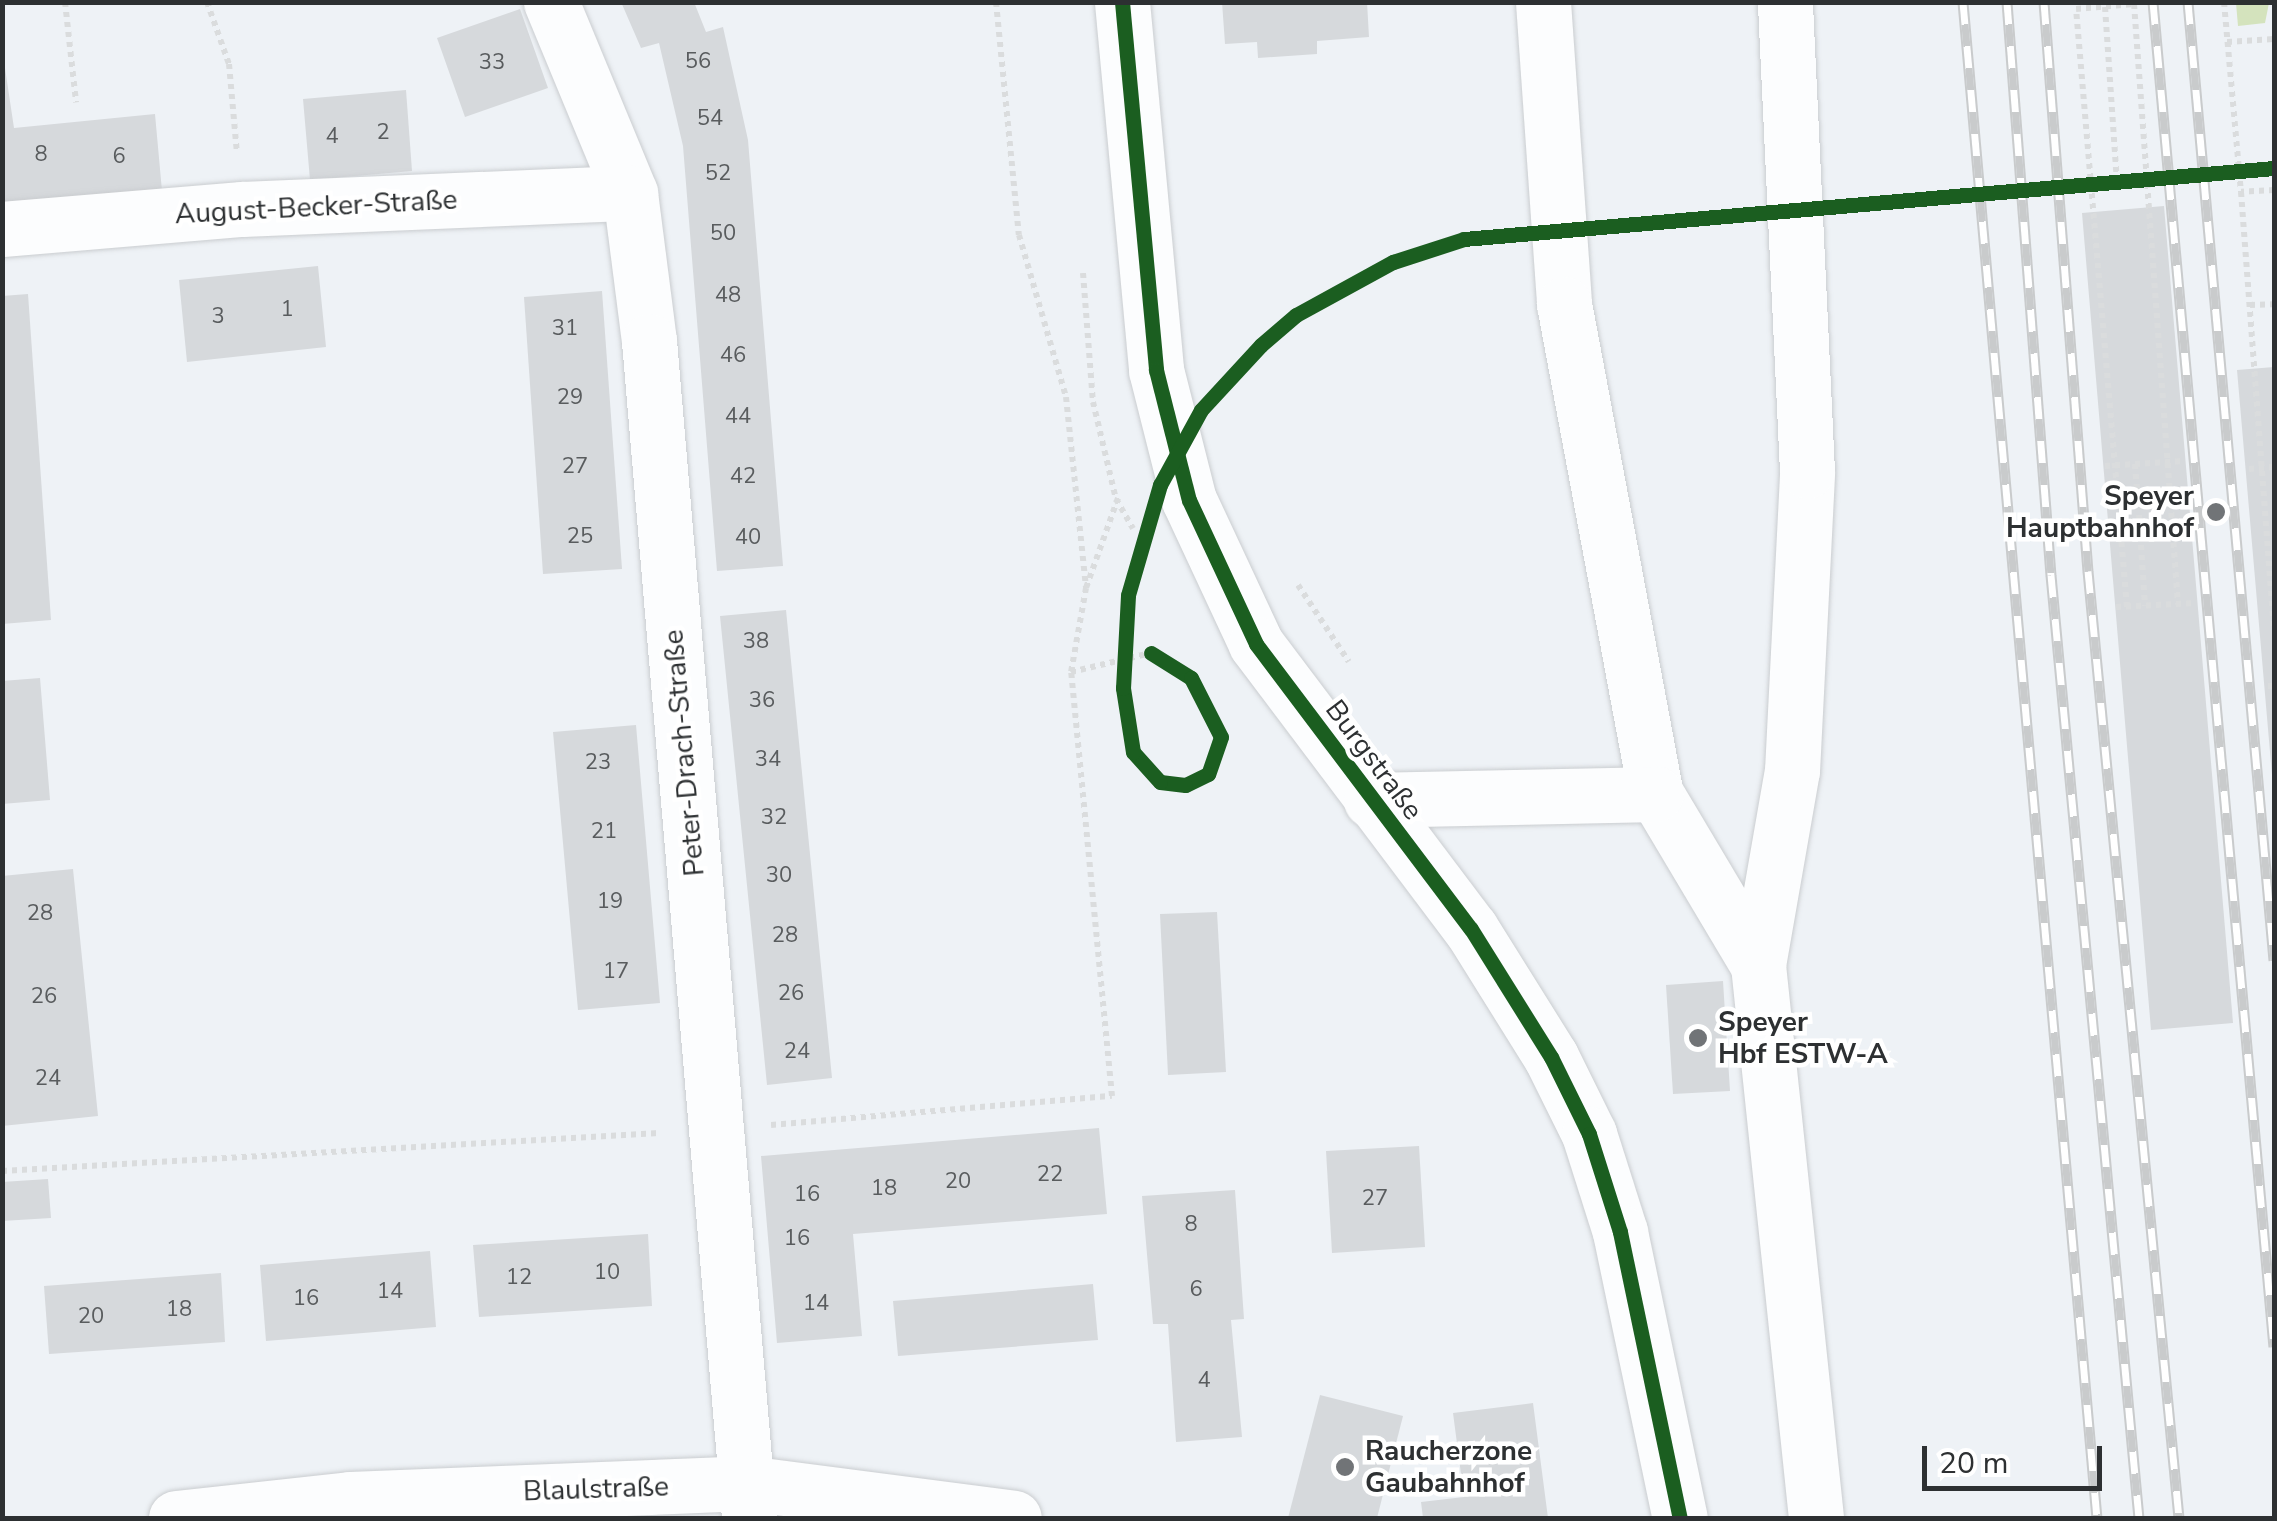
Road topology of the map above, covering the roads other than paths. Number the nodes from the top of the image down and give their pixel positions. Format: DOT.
graph roads {
  1 [pos="551,2"];
  2 [pos="1122,2"];
  3 [pos="1543,2"];
  4 [pos="1785,2"];
  5 [pos="630,193"];
  6 [pos="2,230"];
  7 [pos="1656,794"];
  8 [pos="1371,800"];
  9 [pos="1758,965"];
  10 [pos="748,1501"];
  11 [pos="176,1518"];
  12 [pos="1014,1518"];
  13 [pos="1680,1518"];
  14 [pos="1816,1518"];
  1 -- 5 [label="street, Peter-Drach-Straße"];
  2 -- 8 [label="street, Burgstraße"];
  3 -- 7 [label="street"];
  4 -- 9 [label="street"];
  5 -- 6 [label="street, August-Becker-Straße"];
  5 -- 10 [label="street, Peter-Drach-Straße"];
  7 -- 8 [label="street"];
  7 -- 9 [label="street"];
  8 -- 13 [label="street, Burgstraße"];
  9 -- 14 [label="street"];
  10 -- 11 [label="street, Blaulstraße"];
  10 -- 12 [label="street, Blaulstraße"];
}
